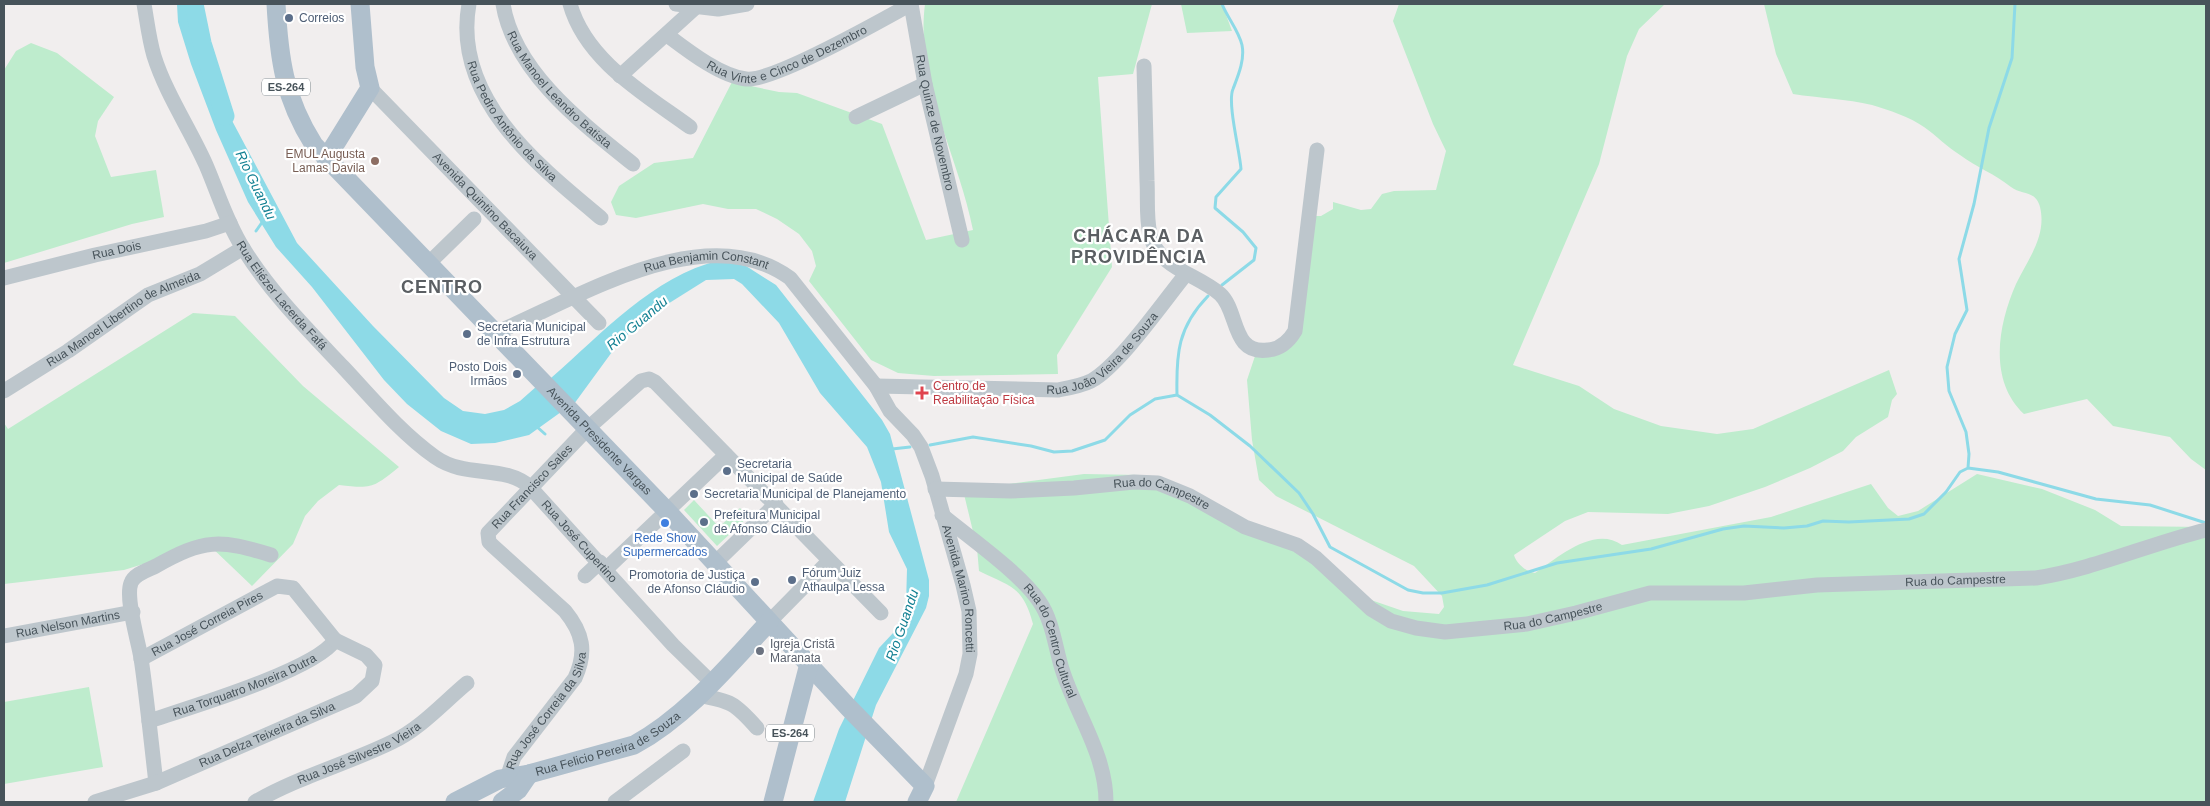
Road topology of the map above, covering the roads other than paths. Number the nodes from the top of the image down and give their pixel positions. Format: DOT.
graph roads {
  1 [pos="144,4"];
  2 [pos="276,4"];
  3 [pos="360,4"];
  4 [pos="468,4"];
  5 [pos="503,4"];
  6 [pos="570,4"];
  7 [pos="676,4"];
  8 [pos="747,4"];
  9 [pos="911,4"];
  10 [pos="696,7"];
  11 [pos="667,35"];
  12 [pos="1144,66"];
  13 [pos="620,76"];
  14 [pos="925,84"];
  15 [pos="370,88"];
  16 [pos="856,118"];
  17 [pos="690,127"];
  18 [pos="1317,150"];
  19 [pos="326,159"];
  20 [pos="633,164"];
  21 [pos="474,218"];
  22 [pos="601,218"];
  23 [pos="230,224"];
  24 [pos="962,240"];
  25 [pos="243,248"];
  26 [pos="428,264"];
  27 [pos="1186,274"];
  28 [pos="4,278"];
  29 [pos="574,297"];
  30 [pos="599,323"];
  31 [pos="495,333"];
  32 [pos="7,385"];
  33 [pos="876,386"];
  34 [pos="581,423"];
  35 [pos="726,455"];
  36 [pos="530,487"];
  37 [pos="936,488"];
  38 [pos="776,504"];
  39 [pos="666,512"];
  40 [pos="942,515"];
  41 [pos="2206,530"];
  42 [pos="271,556"];
  43 [pos="829,561"];
  44 [pos="715,563"];
  45 [pos="603,566"];
  46 [pos="585,576"];
  47 [pos="133,612"];
  48 [pos="881,613"];
  49 [pos="769,622"];
  50 [pos="4,636"];
  51 [pos="335,640"];
  52 [pos="583,645"];
  53 [pos="141,659"];
  54 [pos="809,664"];
  55 [pos="467,683"];
  56 [pos="705,689"];
  57 [pos="149,721"];
  58 [pos="757,728"];
  59 [pos="683,751"];
  60 [pos="530,774"];
  61 [pos="507,778"];
  62 [pos="156,783"];
  63 [pos="921,794"];
  64 [pos="95,802"];
  65 [pos="255,802"];
  66 [pos="455,802"];
  67 [pos="502,802"];
  68 [pos="615,802"];
  69 [pos="773,802"];
  70 [pos="1106,802"];
  1 -- 23 [label="street, Rua Eliézer Lacerda Fafá"];
  2 -- 19 [label="main road, ES-264"];
  3 -- 15 [label="main road"];
  4 -- 22 [label="street, Rua Pedro Antônio da Silva"];
  5 -- 20 [label="street, Rua Manoel Leandro Batista"];
  6 -- 13 [label="street"];
  7 -- 10 [label="street"];
  8 -- 10 [label="street"];
  9 -- 11 [label="street, Rua Vinte e Cinco de Dezembro"];
  9 -- 14 [label="street, Rua Quinze de Novembro"];
  10 -- 11 [label="street"];
  11 -- 13 [label="street"];
  12 -- 27 [label="street"];
  13 -- 17 [label="street"];
  14 -- 16 [label="street"];
  14 -- 24 [label="street, Rua Quinze de Novembro"];
  15 -- 19 [label="main road"];
  15 -- 29 [label="street, Avenida Quintino Bacaiuva"];
  18 -- 27 [label="street"];
  19 -- 26 [label="main road, Avenida Presidente Vargas / ES-264"];
  21 -- 26 [label="street"];
  23 -- 25 [label="street, Rua Eliézer Lacerda Fafá"];
  23 -- 28 [label="street, Rua Dois"];
  25 -- 32 [label="street, Rua Manoel Libertino de Almeida"];
  25 -- 36 [label="street, Rua Eliézer Lacerda Fafá"];
  26 -- 31 [label="main road, Avenida Presidente Vargas / ES-264"];
  27 -- 33 [label="street, Rua João Vieira de Souza"];
  29 -- 30 [label="street, Avenida Quintino Bacaiuva"];
  29 -- 31 [label="street, Rua Benjamin Constant"];
  29 -- 33 [label="street, Rua Benjamin Constant"];
  31 -- 34 [label="main road, Avenida Presidente Vargas / ES-264"];
  33 -- 37 [label="street, Avenida Marino Roncetti"];
  34 -- 35 [label="street, Rua Francisco Sales"];
  34 -- 36 [label="street, Rua Francisco Sales"];
  34 -- 39 [label="main road, Avenida Presidente Vargas / ES-264"];
  35 -- 38 [label="street"];
  35 -- 39 [label="street"];
  36 -- 45 [label="street, Rua José Cupertino"];
  36 -- 52 [label="street, Rua Francisco Sales"];
  37 -- 40 [label="street, Avenida Marino Roncetti"];
  37 -- 41 [label="street, Rua do Campestre"];
  38 -- 43 [label="street"];
  38 -- 44 [label="street"];
  39 -- 44 [label="main road, Avenida Presidente Vargas / ES-264"];
  39 -- 45 [label="street"];
  40 -- 63 [label="street, Avenida Marino Roncetti"];
  40 -- 70 [label="street, Rua do Centro Cultural"];
  42 -- 47 [label="street, Rua José Correia Pires"];
  43 -- 48 [label="street"];
  43 -- 49 [label="street"];
  44 -- 49 [label="main road, Avenida Presidente Vargas / ES-264"];
  45 -- 46 [label="street"];
  45 -- 56 [label="street, Rua José Cupertino"];
  47 -- 50 [label="street, Rua Nelson Martins"];
  47 -- 53 [label="street, Rua José Correia Pires"];
  49 -- 54 [label="main road, Avenida Presidente Vargas / ES-264"];
  49 -- 56 [label="main road, Rua Felicio Pereira de Souza"];
  51 -- 53 [label="street, Rua José Correia Pires"];
  51 -- 57 [label="street, Rua Torquatro Moreira Dutra"];
  51 -- 62 [label="street, Rua Delza Teixeira da Silva"];
  52 -- 61 [label="street, Rua José Correia da Silva"];
  53 -- 57 [label="street"];
  54 -- 63 [label="main road, Avenida Presidente Vargas / ES-264"];
  54 -- 69 [label="main road, ES-264"];
  55 -- 65 [label="street, Rua José Silvestre Vieira"];
  56 -- 58 [label="street"];
  56 -- 60 [label="main road, Rua Felicio Pereira de Souza"];
  57 -- 62 [label="street"];
  59 -- 68 [label="street"];
  60 -- 61 [label="main road"];
  60 -- 67 [label="main road, Rua Felicio Pereira de Souza"];
  61 -- 66 [label="main road"];
  62 -- 64 [label="street, Rua Delza Teixeira da Silva"];
}
